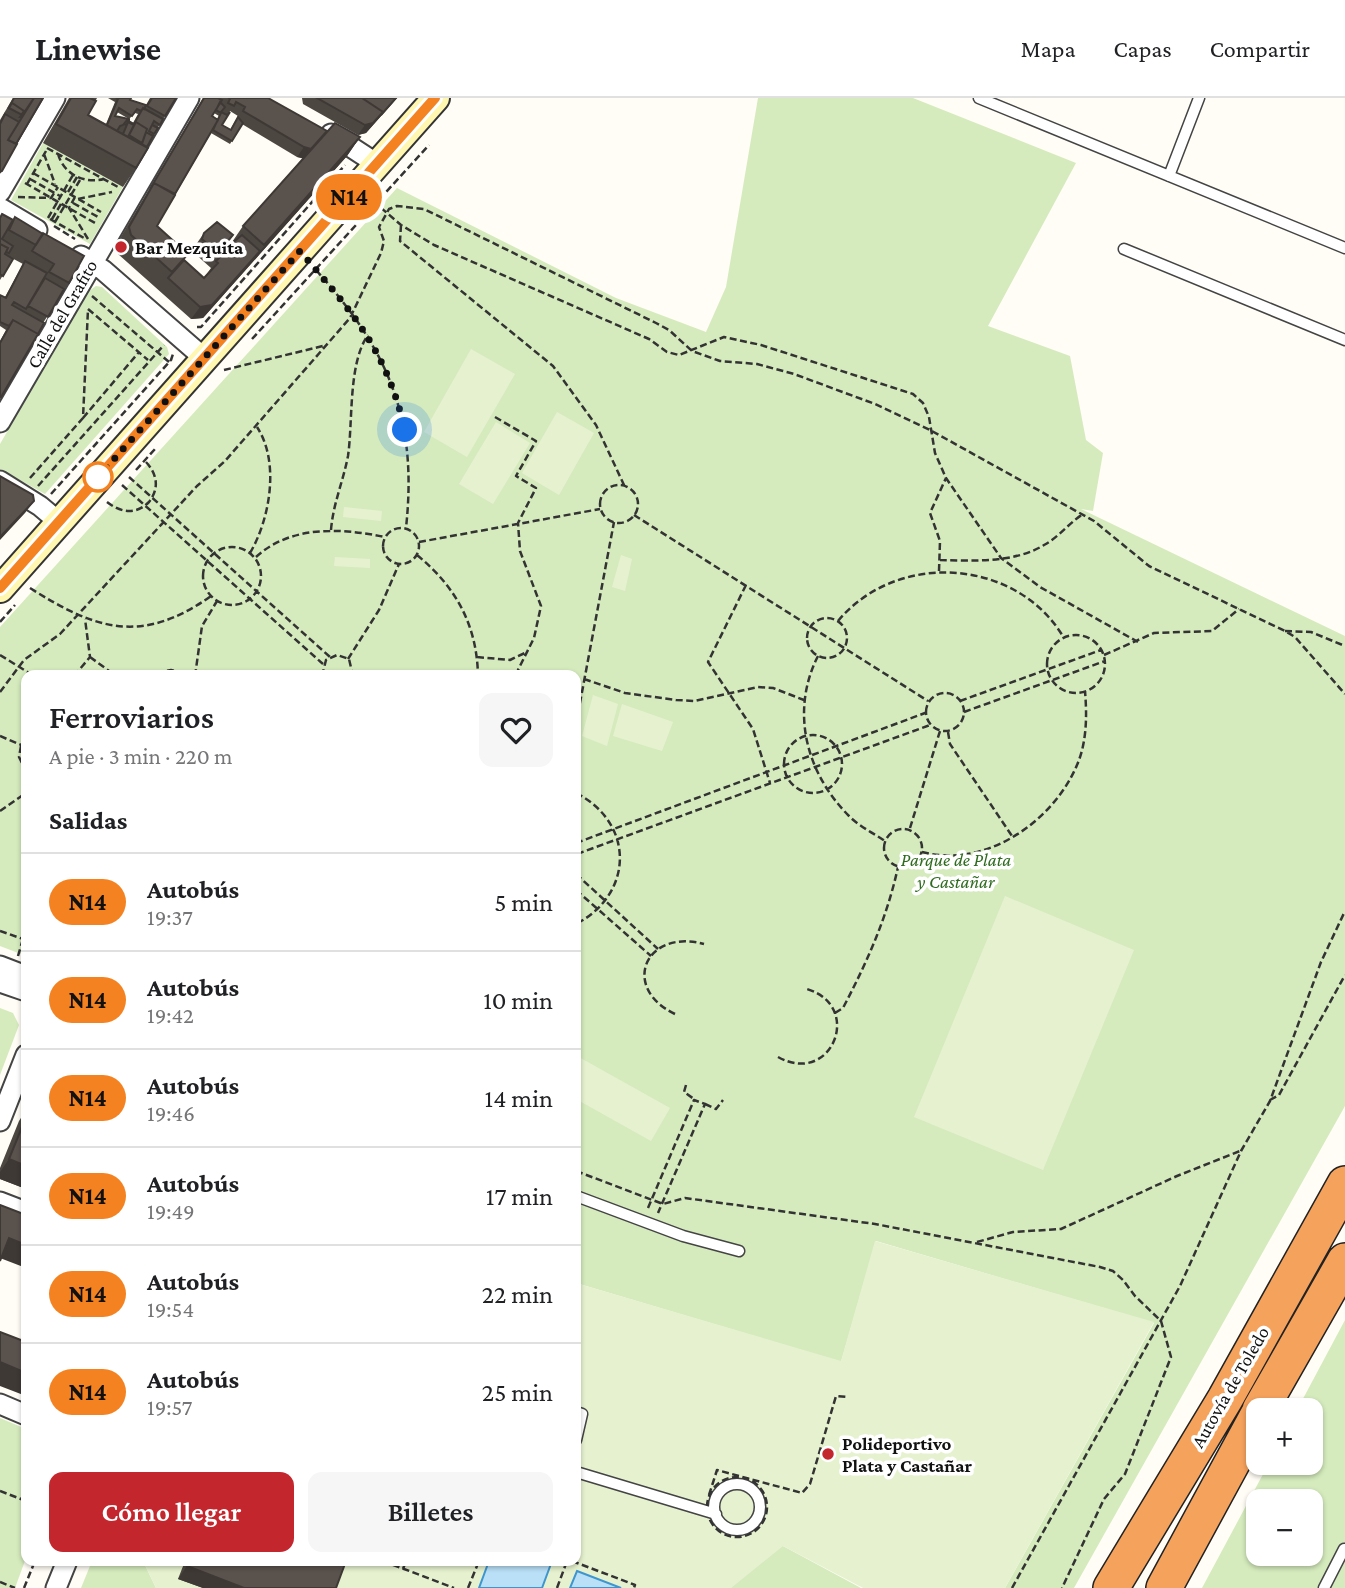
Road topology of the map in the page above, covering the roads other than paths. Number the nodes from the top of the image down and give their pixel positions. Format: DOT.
graph roads {
  1 [pos="55,98"];
  2 [pos="189,98"];
  3 [pos="436,98"];
  4 [pos="979,98"];
  5 [pos="1199,98"];
  6 [pos="314,124"];
  7 [pos="377,164"];
  8 [pos="1169,176"];
  9 [pos="5,199"];
  10 [pos="1345,248"];
  11 [pos="1124,249"];
  12 [pos="92,263"];
  13 [pos="1345,340"];
  14 [pos="214,364"];
  15 [pos="0,422"];
  16 [pos="0,481"];
  17 [pos="59,522"];
  18 [pos="0,589"];
  19 [pos="0,982"];
  20 [pos="21,989"];
  21 [pos="21,1068"];
  22 [pos="0,1121"];
  23 [pos="1345,1184"];
  24 [pos="581,1198"];
  25 [pos="0,1202"];
  26 [pos="21,1210"];
  27 [pos="739,1251"];
  28 [pos="1345,1261"];
  29 [pos="1267,1398"];
  30 [pos="0,1404"];
  31 [pos="21,1413"];
  32 [pos="1246,1438"];
  33 [pos="581,1474"];
  34 [pos="711,1513"];
  35 [pos="1344,1549"];
  36 [pos="52,1566"];
  37 [pos="65,1566"];
  38 [pos="1170,1581"];
  39 [pos="44,1588"];
  40 [pos="56,1588"];
  41 [pos="1111,1588"];
  42 [pos="1324,1588"];
  1 -- 9 [label="street"];
  2 -- 12 [label="street, Calle del Grafito"];
  3 -- 7 [label="main road"];
  4 -- 8 [label="lane"];
  5 -- 8 [label="lane"];
  6 -- 7 [label="street"];
  7 -- 14 [label="main road"];
  8 -- 10 [label="lane"];
  9 -- 12 [label="street"];
  11 -- 13 [label="lane"];
  12 -- 14 [label="street"];
  12 -- 15 [label="street, Calle del Grafito"];
  14 -- 17 [label="main road"];
  16 -- 17 [label="street"];
  17 -- 18 [label="main road"];
  19 -- 20 [label="street"];
  21 -- 22 [label="street"];
  23 -- 41 [label="highway, Autovía de Toledo"];
  24 -- 27 [label="lane"];
  25 -- 26 [label="street"];
  28 -- 29 [label="highway, Autovía de Toledo"];
  30 -- 31 [label="street"];
  32 -- 38 [label="highway, Autovía de Toledo"];
  33 -- 34 [label="lane"];
  34 -- 34 [label="lane"];
  35 -- 42 [label="lane"];
  36 -- 39 [label="street"];
  37 -- 40 [label="street"];
}
